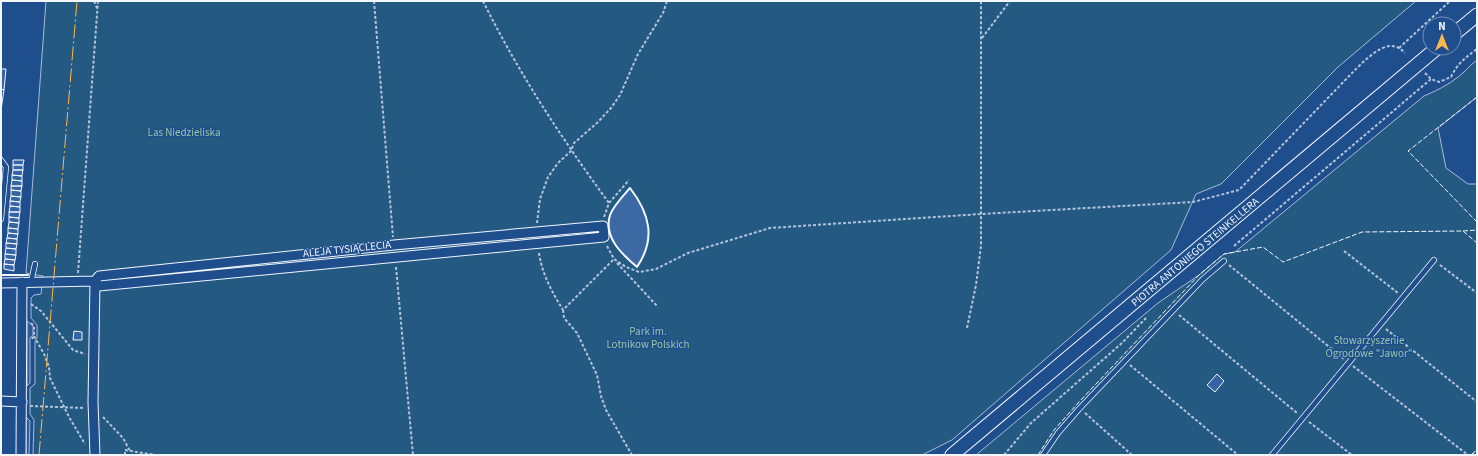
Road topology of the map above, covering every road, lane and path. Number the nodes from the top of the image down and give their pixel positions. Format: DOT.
graph roads {
  1 [pos="94,1"];
  2 [pos="98,1"];
  3 [pos="374,1"];
  4 [pos="483,1"];
  5 [pos="668,1"];
  6 [pos="981,1"];
  7 [pos="1010,1"];
  8 [pos="1450,1"];
  9 [pos="97,9"];
  10 [pos="1477,15"];
  11 [pos="1462,27"];
  12 [pos="981,39"];
  13 [pos="1399,48"];
  14 [pos="1477,49"];
  15 [pos="1405,53"];
  16 [pos="1427,56"];
  17 [pos="1424,72"];
  18 [pos="1431,79"];
  19 [pos="571,151"];
  20 [pos="1,160"];
  21 [pos="629,180"];
  22 [pos="609,203"];
  23 [pos="981,214"];
  24 [pos="1,219"];
  25 [pos="603,226"];
  26 [pos="604,237"];
  27 [pos="394,245"];
  28 [pos="1234,246"];
  29 [pos="1344,251"];
  30 [pos="395,257"];
  31 [pos="614,259"];
  32 [pos="1434,260"];
  33 [pos="1224,261"];
  34 [pos="34,264"];
  35 [pos="95,281"];
  36 [pos="27,282"];
  37 [pos="77,282"];
  38 [pos="1,283"];
  39 [pos="1477,293"];
  40 [pos="1404,297"];
  41 [pos="658,307"];
  42 [pos="28,308"];
  43 [pos="563,310"];
  44 [pos="1173,310"];
  45 [pos="1146,318"];
  46 [pos="28,320"];
  47 [pos="1380,325"];
  48 [pos="966,328"];
  49 [pos="34,336"];
  50 [pos="31,346"];
  51 [pos="94,357"];
  52 [pos="1126,361"];
  53 [pos="1,401"];
  54 [pos="1477,402"];
  55 [pos="25,404"];
  56 [pos="65,408"];
  57 [pos="93,408"];
  58 [pos="1079,409"];
  59 [pos="1303,418"];
  60 [pos="88,449"];
  61 [pos="130,451"];
  62 [pos="21,455"];
  63 [pos="95,455"];
  64 [pos="125,455"];
  65 [pos="155,455"];
  66 [pos="413,455"];
  67 [pos="632,455"];
  68 [pos="952,455"];
  69 [pos="1004,455"];
  70 [pos="1043,455"];
  71 [pos="1132,455"];
  72 [pos="1238,455"];
  73 [pos="1272,455"];
  74 [pos="1352,455"];
  1 -- 9 [label="path"];
  2 -- 9 [label="path"];
  3 -- 27 [label="path"];
  4 -- 19 [label="path"];
  5 -- 19 [label="path"];
  6 -- 12 [label="path"];
  7 -- 12 [label="path"];
  8 -- 13 [label="path"];
  9 -- 37 [label="path"];
  10 -- 11 [label="street"];
  12 -- 23 [label="path"];
  13 -- 15 [label="path"];
  13 -- 23 [label="path"];
  14 -- 18 [label="path"];
  16 -- 68 [label="street, PIOTRA ANTONIEGO STEINKELLERA"];
  17 -- 18 [label="path"];
  18 -- 28 [label="path"];
  19 -- 22 [label="path"];
  20 -- 24 [label="lane"];
  21 -- 22 [label="path"];
  22 -- 25 [label="path"];
  23 -- 31 [label="path"];
  23 -- 48 [label="path"];
  25 -- 26 [label="street"];
  25 -- 27 [label="street, ALEJA TYSIĄCLECIA"];
  26 -- 30 [label="street, ALEJA TYSIĄCLECIA"];
  26 -- 31 [label="path"];
  27 -- 35 [label="street, ALEJA TYSIĄCLECIA"];
  29 -- 40 [label="path"];
  30 -- 35 [label="street, ALEJA TYSIĄCLECIA"];
  30 -- 66 [label="path"];
  31 -- 41 [label="path"];
  32 -- 39 [label="path"];
  32 -- 40 [label="lane"];
  33 -- 44 [label="lane"];
  34 -- 36 [label="lane"];
  35 -- 37 [label="street, ALEJA TYSIĄCLECIA"];
  35 -- 51 [label="street"];
  36 -- 37 [label="street, ALEJA TYSIĄCLECIA"];
  36 -- 38 [label="street, ALEJA TYSIĄCLECIA"];
  36 -- 55 [label="street"];
  40 -- 47 [label="lane"];
  42 -- 51 [label="path"];
  43 -- 67 [label="path"];
  44 -- 52 [label="lane"];
  44 -- 59 [label="path"];
  45 -- 69 [label="path"];
  46 -- 49 [label="path"];
  47 -- 54 [label="path"];
  47 -- 59 [label="lane"];
  49 -- 50 [label="path"];
  49 -- 56 [label="path"];
  51 -- 57 [label="street"];
  52 -- 58 [label="lane"];
  52 -- 72 [label="path"];
  53 -- 55 [label="street"];
  55 -- 56 [label="path"];
  55 -- 62 [label="street"];
  56 -- 57 [label="path"];
  56 -- 60 [label="path"];
  57 -- 61 [label="path"];
  57 -- 63 [label="street"];
  58 -- 70 [label="lane"];
  58 -- 71 [label="path"];
  59 -- 73 [label="lane"];
  59 -- 74 [label="path"];
  61 -- 64 [label="path"];
  61 -- 65 [label="path"];
}
